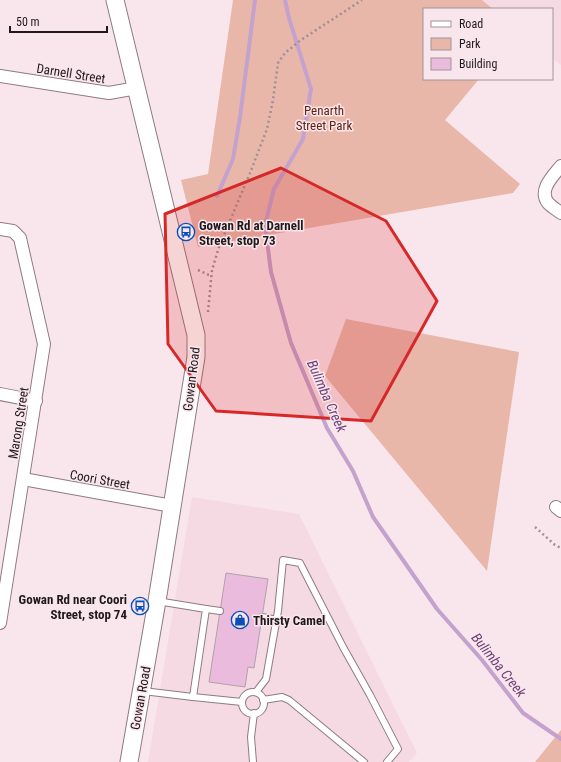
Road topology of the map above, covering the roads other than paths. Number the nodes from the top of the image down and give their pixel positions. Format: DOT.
graph roads {
  1 [pos="115,0"];
  2 [pos="0,76"];
  3 [pos="137,88"];
  4 [pos="561,166"];
  5 [pos="561,213"];
  6 [pos="0,229"];
  7 [pos="0,394"];
  8 [pos="36,401"];
  9 [pos="23,479"];
  10 [pos="172,506"];
  11 [pos="5,559"];
  12 [pos="157,601"];
  13 [pos="206,609"];
  14 [pos="220,610"];
  15 [pos="262,617"];
  16 [pos="277,620"];
  17 [pos="0,623"];
  18 [pos="141,691"];
  19 [pos="256,692"];
  20 [pos="192,697"];
  21 [pos="263,700"];
  22 [pos="242,702"];
  23 [pos="254,713"];
  24 [pos="129,762"];
  25 [pos="253,762"];
  26 [pos="364,762"];
  27 [pos="387,762"];
  1 -- 3 [label="main road, Gowan Road"];
  2 -- 3 [label="street, Darnell Street"];
  3 -- 10 [label="main road, Gowan Road"];
  4 -- 5 [label="street"];
  6 -- 8 [label="street, Marong Street"];
  7 -- 8 [label="street"];
  8 -- 9 [label="street, Marong Street"];
  9 -- 10 [label="street, Coori Street"];
  9 -- 11 [label="street, Marong Street"];
  10 -- 12 [label="main road, Gowan Road"];
  11 -- 17 [label="street, Marong Street"];
  12 -- 13 [label="lane"];
  12 -- 18 [label="main road, Gowan Road"];
  13 -- 14 [label="lane"];
  13 -- 20 [label="lane"];
  15 -- 16 [label="lane"];
  16 -- 19 [label="lane"];
  16 -- 27 [label="lane"];
  18 -- 20 [label="lane"];
  18 -- 24 [label="main road, Gowan Road"];
  19 -- 21 [label="lane"];
  19 -- 22 [label="lane"];
  20 -- 22 [label="lane"];
  21 -- 23 [label="lane"];
  21 -- 26 [label="lane"];
  22 -- 23 [label="lane"];
  23 -- 25 [label="lane"];
}
